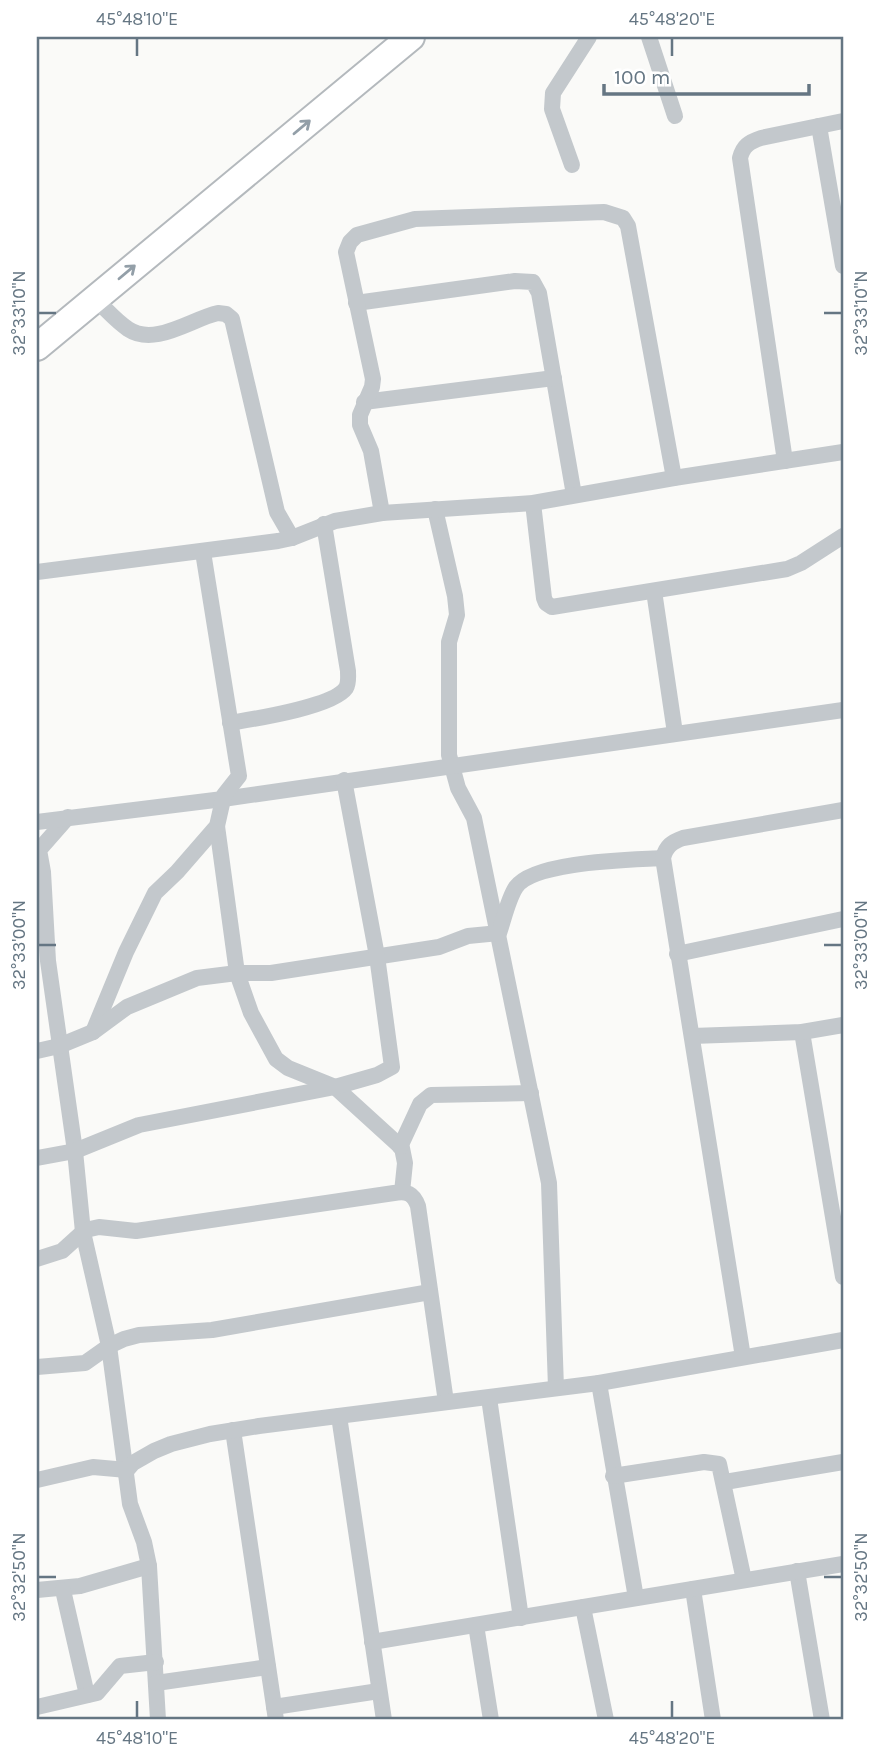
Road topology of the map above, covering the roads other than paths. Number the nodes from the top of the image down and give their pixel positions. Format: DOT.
graph roads {
  1 [pos="411,37"];
  2 [pos="589,37"];
  3 [pos="649,37"];
  4 [pos="675,117"];
  5 [pos="843,121"];
  6 [pos="820,126"];
  7 [pos="572,165"];
  8 [pos="843,266"];
  9 [pos="95,299"];
  10 [pos="356,303"];
  11 [pos="37,347"];
  12 [pos="554,378"];
  13 [pos="364,402"];
  14 [pos="843,452"];
  15 [pos="785,461"];
  16 [pos="674,478"];
  17 [pos="574,495"];
  18 [pos="533,503"];
  19 [pos="435,509"];
  20 [pos="382,513"];
  21 [pos="324,524"];
  22 [pos="843,536"];
  23 [pos="292,538"];
  24 [pos="202,552"];
  25 [pos="37,572"];
  26 [pos="654,591"];
  27 [pos="843,710"];
  28 [pos="230,723"];
  29 [pos="675,733"];
  30 [pos="452,764"];
  31 [pos="344,780"];
  32 [pos="223,799"];
  33 [pos="843,810"];
  34 [pos="68,817"];
  35 [pos="37,822"];
  36 [pos="217,826"];
  37 [pos="38,849"];
  38 [pos="663,858"];
  39 [pos="843,919"];
  40 [pos="499,933"];
  41 [pos="42,942"];
  42 [pos="677,954"];
  43 [pos="377,956"];
  44 [pos="237,972"];
  45 [pos="843,1025"];
  46 [pos="93,1032"];
  47 [pos="802,1032"];
  48 [pos="692,1036"];
  49 [pos="59,1046"];
  50 [pos="37,1051"];
  51 [pos="335,1087"];
  52 [pos="531,1093"];
  53 [pos="400,1147"];
  54 [pos="75,1152"];
  55 [pos="37,1158"];
  56 [pos="402,1192"];
  57 [pos="83,1232"];
  58 [pos="37,1258"];
  59 [pos="843,1277"];
  60 [pos="430,1292"];
  61 [pos="843,1340"];
  62 [pos="108,1346"];
  63 [pos="743,1357"];
  64 [pos="37,1367"];
  65 [pos="599,1383"];
  66 [pos="556,1388"];
  67 [pos="489,1398"];
  68 [pos="446,1402"];
  69 [pos="339,1416"];
  70 [pos="233,1430"];
  71 [pos="843,1462"];
  72 [pos="127,1470"];
  73 [pos="613,1476"];
  74 [pos="37,1480"];
  75 [pos="725,1482"];
  76 [pos="843,1564"];
  77 [pos="149,1566"];
  78 [pos="797,1571"];
  79 [pos="744,1580"];
  80 [pos="693,1589"];
  81 [pos="37,1590"];
  82 [pos="63,1590"];
  83 [pos="636,1598"];
  84 [pos="583,1608"];
  85 [pos="521,1618"];
  86 [pos="476,1625"];
  87 [pos="372,1642"];
  88 [pos="156,1662"];
  89 [pos="268,1667"];
  90 [pos="156,1682"];
  91 [pos="379,1691"];
  92 [pos="87,1695"];
  93 [pos="37,1707"];
  94 [pos="275,1714"];
  95 [pos="158,1720"];
  96 [pos="384,1720"];
  97 [pos="491,1720"];
  98 [pos="606,1720"];
  99 [pos="713,1720"];
  100 [pos="822,1720"];
  9 -- 1 [label="highway, one-way"];
  2 -- 7 [label="street"];
  3 -- 4 [label="street"];
  5 -- 6 [label="street"];
  6 -- 8 [label="street"];
  6 -- 15 [label="street"];
  9 -- 11 [label="highway"];
  9 -- 23 [label="street"];
  10 -- 12 [label="street"];
  10 -- 13 [label="street"];
  10 -- 16 [label="street"];
  12 -- 13 [label="street"];
  12 -- 17 [label="street"];
  13 -- 20 [label="street"];
  14 -- 15 [label="street"];
  15 -- 16 [label="street"];
  16 -- 17 [label="street"];
  17 -- 18 [label="street"];
  18 -- 19 [label="street"];
  18 -- 26 [label="street"];
  19 -- 20 [label="street"];
  19 -- 30 [label="street"];
  20 -- 21 [label="street"];
  21 -- 23 [label="street"];
  21 -- 28 [label="street"];
  22 -- 26 [label="street"];
  23 -- 24 [label="street"];
  24 -- 25 [label="street"];
  24 -- 28 [label="street"];
  26 -- 29 [label="street"];
  27 -- 29 [label="street"];
  28 -- 32 [label="street"];
  29 -- 30 [label="street"];
  30 -- 31 [label="street"];
  30 -- 40 [label="street"];
  31 -- 32 [label="street"];
  31 -- 43 [label="street"];
  32 -- 34 [label="street"];
  32 -- 36 [label="street"];
  33 -- 38 [label="street"];
  34 -- 35 [label="street"];
  34 -- 37 [label="street"];
  36 -- 44 [label="street"];
  36 -- 46 [label="street"];
  37 -- 41 [label="street"];
  38 -- 40 [label="street"];
  38 -- 42 [label="street"];
  39 -- 42 [label="street"];
  40 -- 43 [label="street"];
  40 -- 52 [label="street"];
  41 -- 49 [label="street"];
  42 -- 48 [label="street"];
  43 -- 44 [label="street"];
  43 -- 51 [label="street"];
  44 -- 46 [label="street"];
  44 -- 51 [label="street"];
  45 -- 47 [label="street"];
  46 -- 49 [label="street"];
  47 -- 48 [label="street"];
  47 -- 59 [label="street"];
  48 -- 63 [label="street"];
  49 -- 50 [label="street"];
  49 -- 54 [label="street"];
  51 -- 53 [label="street"];
  51 -- 54 [label="street"];
  52 -- 53 [label="street"];
  52 -- 66 [label="street"];
  53 -- 56 [label="street"];
  54 -- 55 [label="street"];
  54 -- 57 [label="street"];
  56 -- 57 [label="street"];
  56 -- 60 [label="street"];
  57 -- 58 [label="street"];
  57 -- 62 [label="street"];
  60 -- 62 [label="street"];
  60 -- 68 [label="street"];
  61 -- 63 [label="street"];
  62 -- 64 [label="street"];
  62 -- 72 [label="street"];
  63 -- 65 [label="street"];
  65 -- 66 [label="street"];
  65 -- 73 [label="street"];
  66 -- 67 [label="street"];
  67 -- 68 [label="street"];
  67 -- 85 [label="street"];
  68 -- 69 [label="street"];
  69 -- 70 [label="street"];
  69 -- 87 [label="street"];
  70 -- 72 [label="street"];
  70 -- 89 [label="street"];
  71 -- 75 [label="street"];
  72 -- 74 [label="street"];
  72 -- 77 [label="street"];
  73 -- 75 [label="street"];
  73 -- 83 [label="street"];
  75 -- 79 [label="street"];
  76 -- 78 [label="street"];
  77 -- 82 [label="street"];
  77 -- 88 [label="street"];
  78 -- 79 [label="street"];
  78 -- 100 [label="street"];
  79 -- 80 [label="street"];
  80 -- 83 [label="street"];
  80 -- 99 [label="street"];
  81 -- 82 [label="street"];
  82 -- 92 [label="street"];
  83 -- 84 [label="street"];
  84 -- 85 [label="street"];
  84 -- 98 [label="street"];
  85 -- 86 [label="street"];
  86 -- 87 [label="street"];
  86 -- 97 [label="street"];
  87 -- 91 [label="street"];
  88 -- 90 [label="street"];
  88 -- 92 [label="street"];
  89 -- 90 [label="street"];
  89 -- 94 [label="street"];
  90 -- 95 [label="street"];
  91 -- 94 [label="street"];
  91 -- 96 [label="street"];
  92 -- 93 [label="street"];
}
